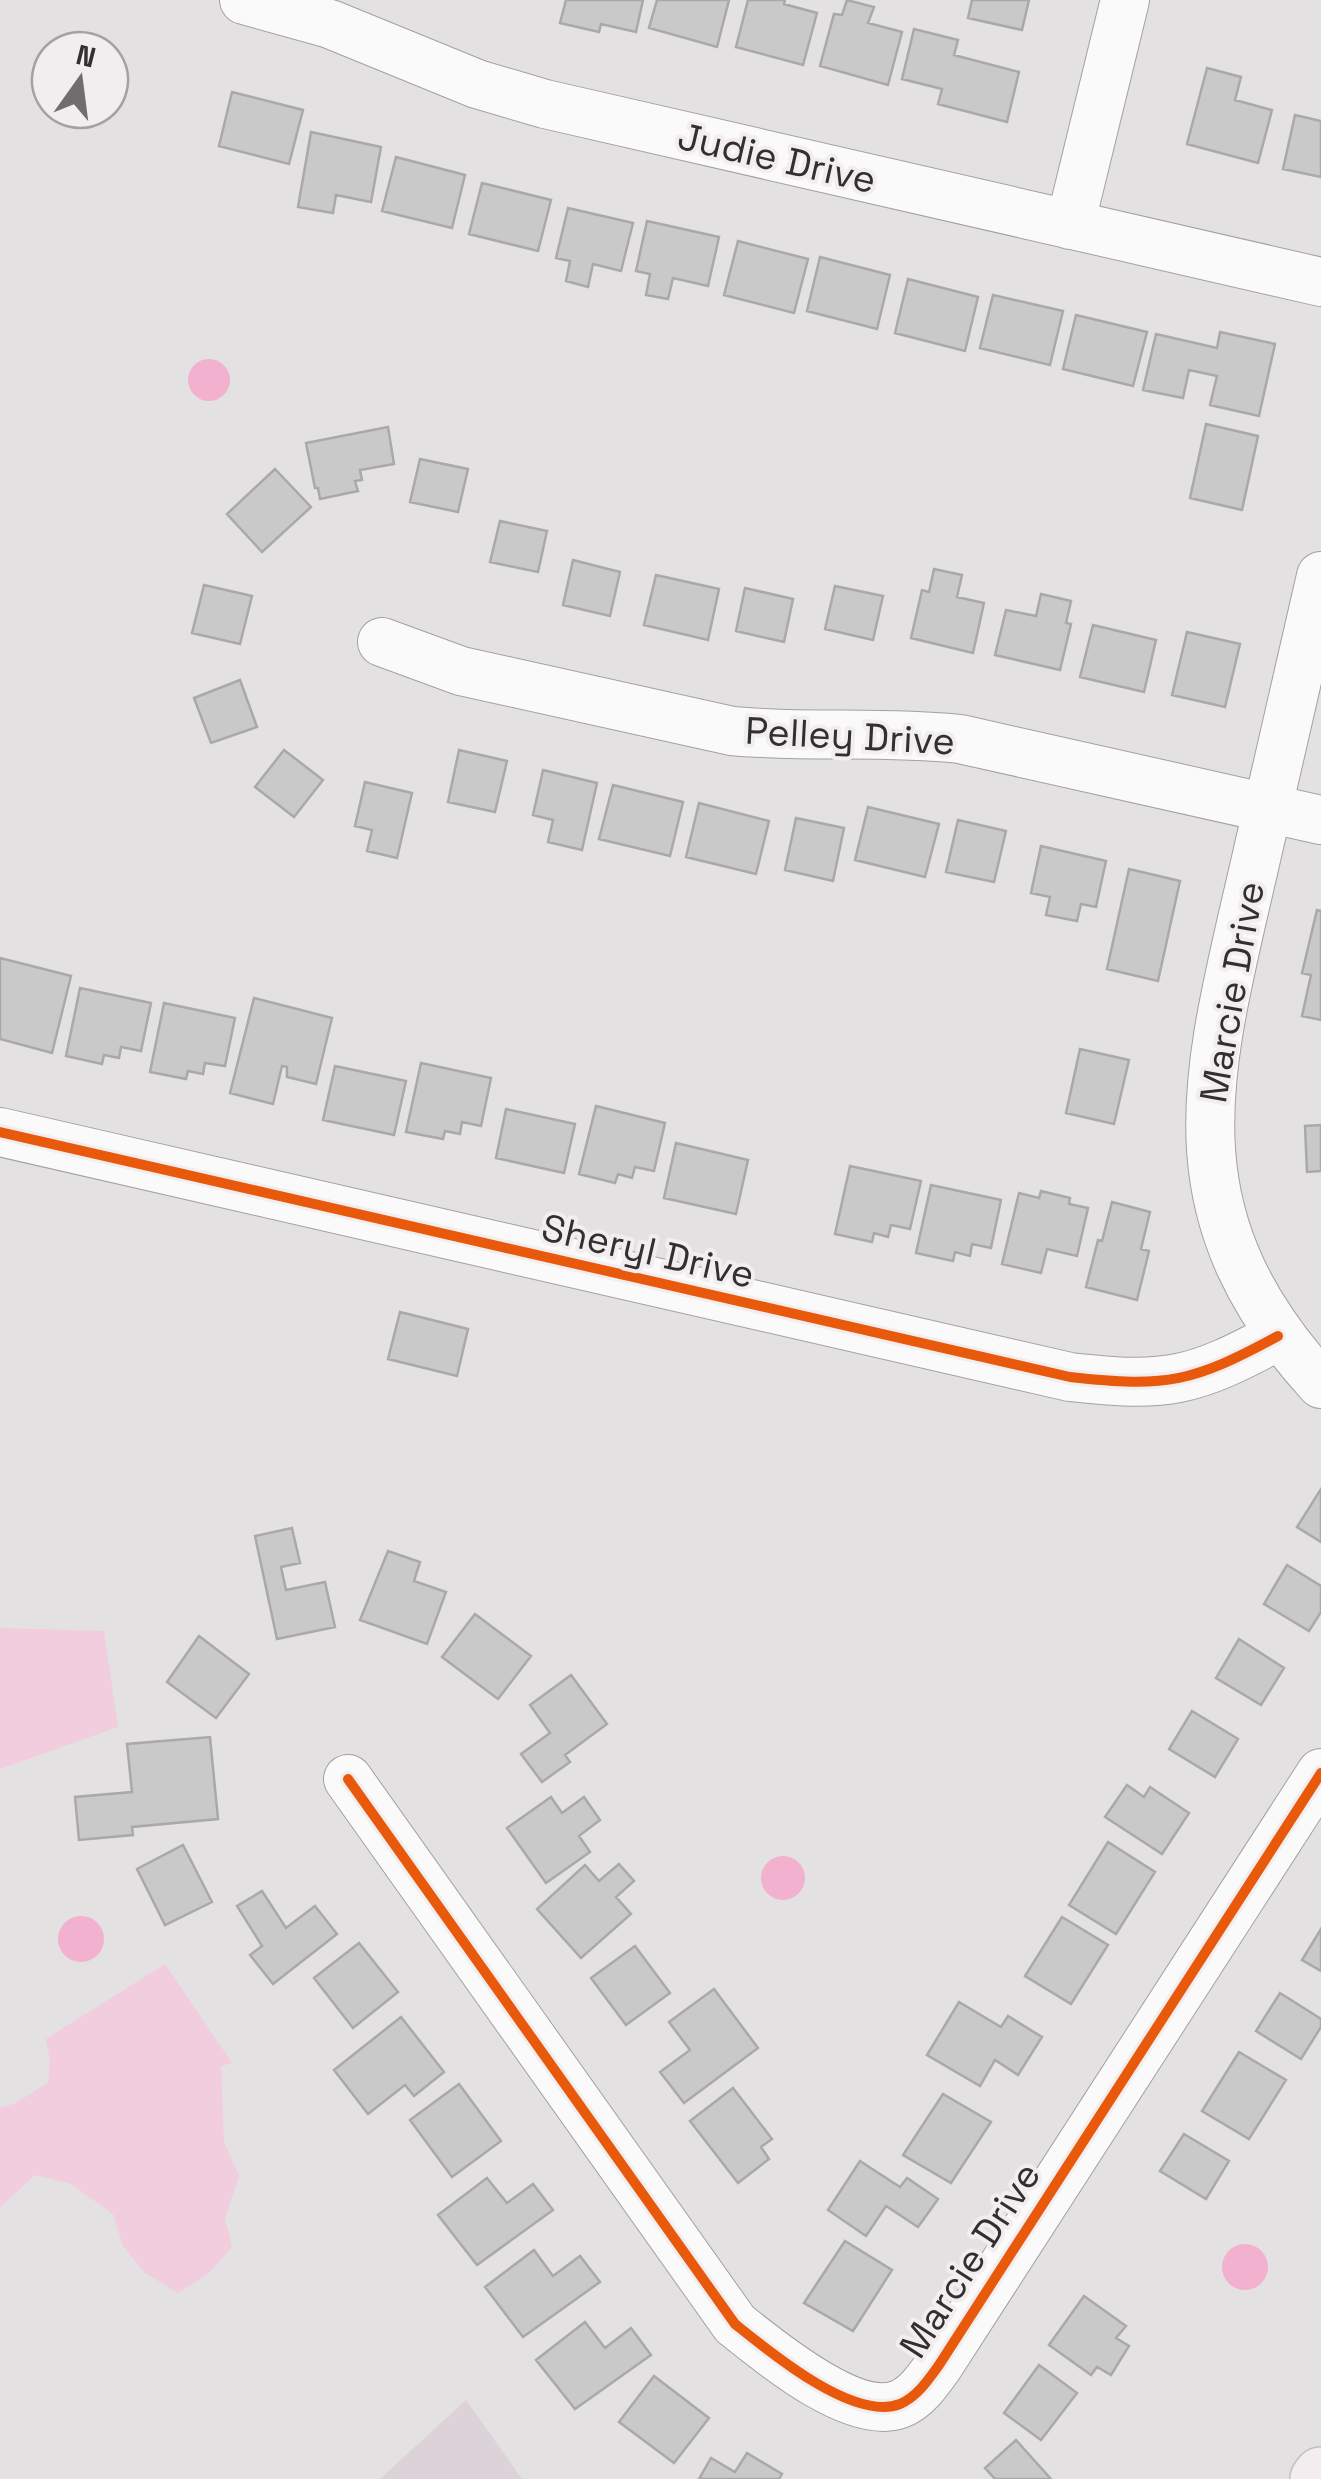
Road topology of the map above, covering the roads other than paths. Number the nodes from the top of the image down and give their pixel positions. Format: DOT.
graph roads {
  1 [pos="244,0"];
  2 [pos="1125,0"];
  3 [pos="1070,225"];
  4 [pos="1321,282"];
  5 [pos="1321,576"];
  6 [pos="382,642"];
  7 [pos="1268,808"];
  8 [pos="1321,820"];
  9 [pos="0,1132"];
  10 [pos="1278,1336"];
  11 [pos="1321,1384"];
  12 [pos="1321,1772"];
  13 [pos="348,1779"];
  1 -- 3 [label="street, Judie Drive"];
  2 -- 3 [label="street"];
  3 -- 4 [label="street, Judie Drive"];
  5 -- 7 [label="street, Marcie Drive"];
  6 -- 7 [label="street, Pelley Drive"];
  7 -- 8 [label="street, Pelley Drive"];
  7 -- 10 [label="street, Marcie Drive"];
  9 -- 10 [label="street, Sheryl Drive"];
  10 -- 11 [label="street, Marcie Drive"];
  12 -- 13 [label="street, Marcie Drive"];
}
